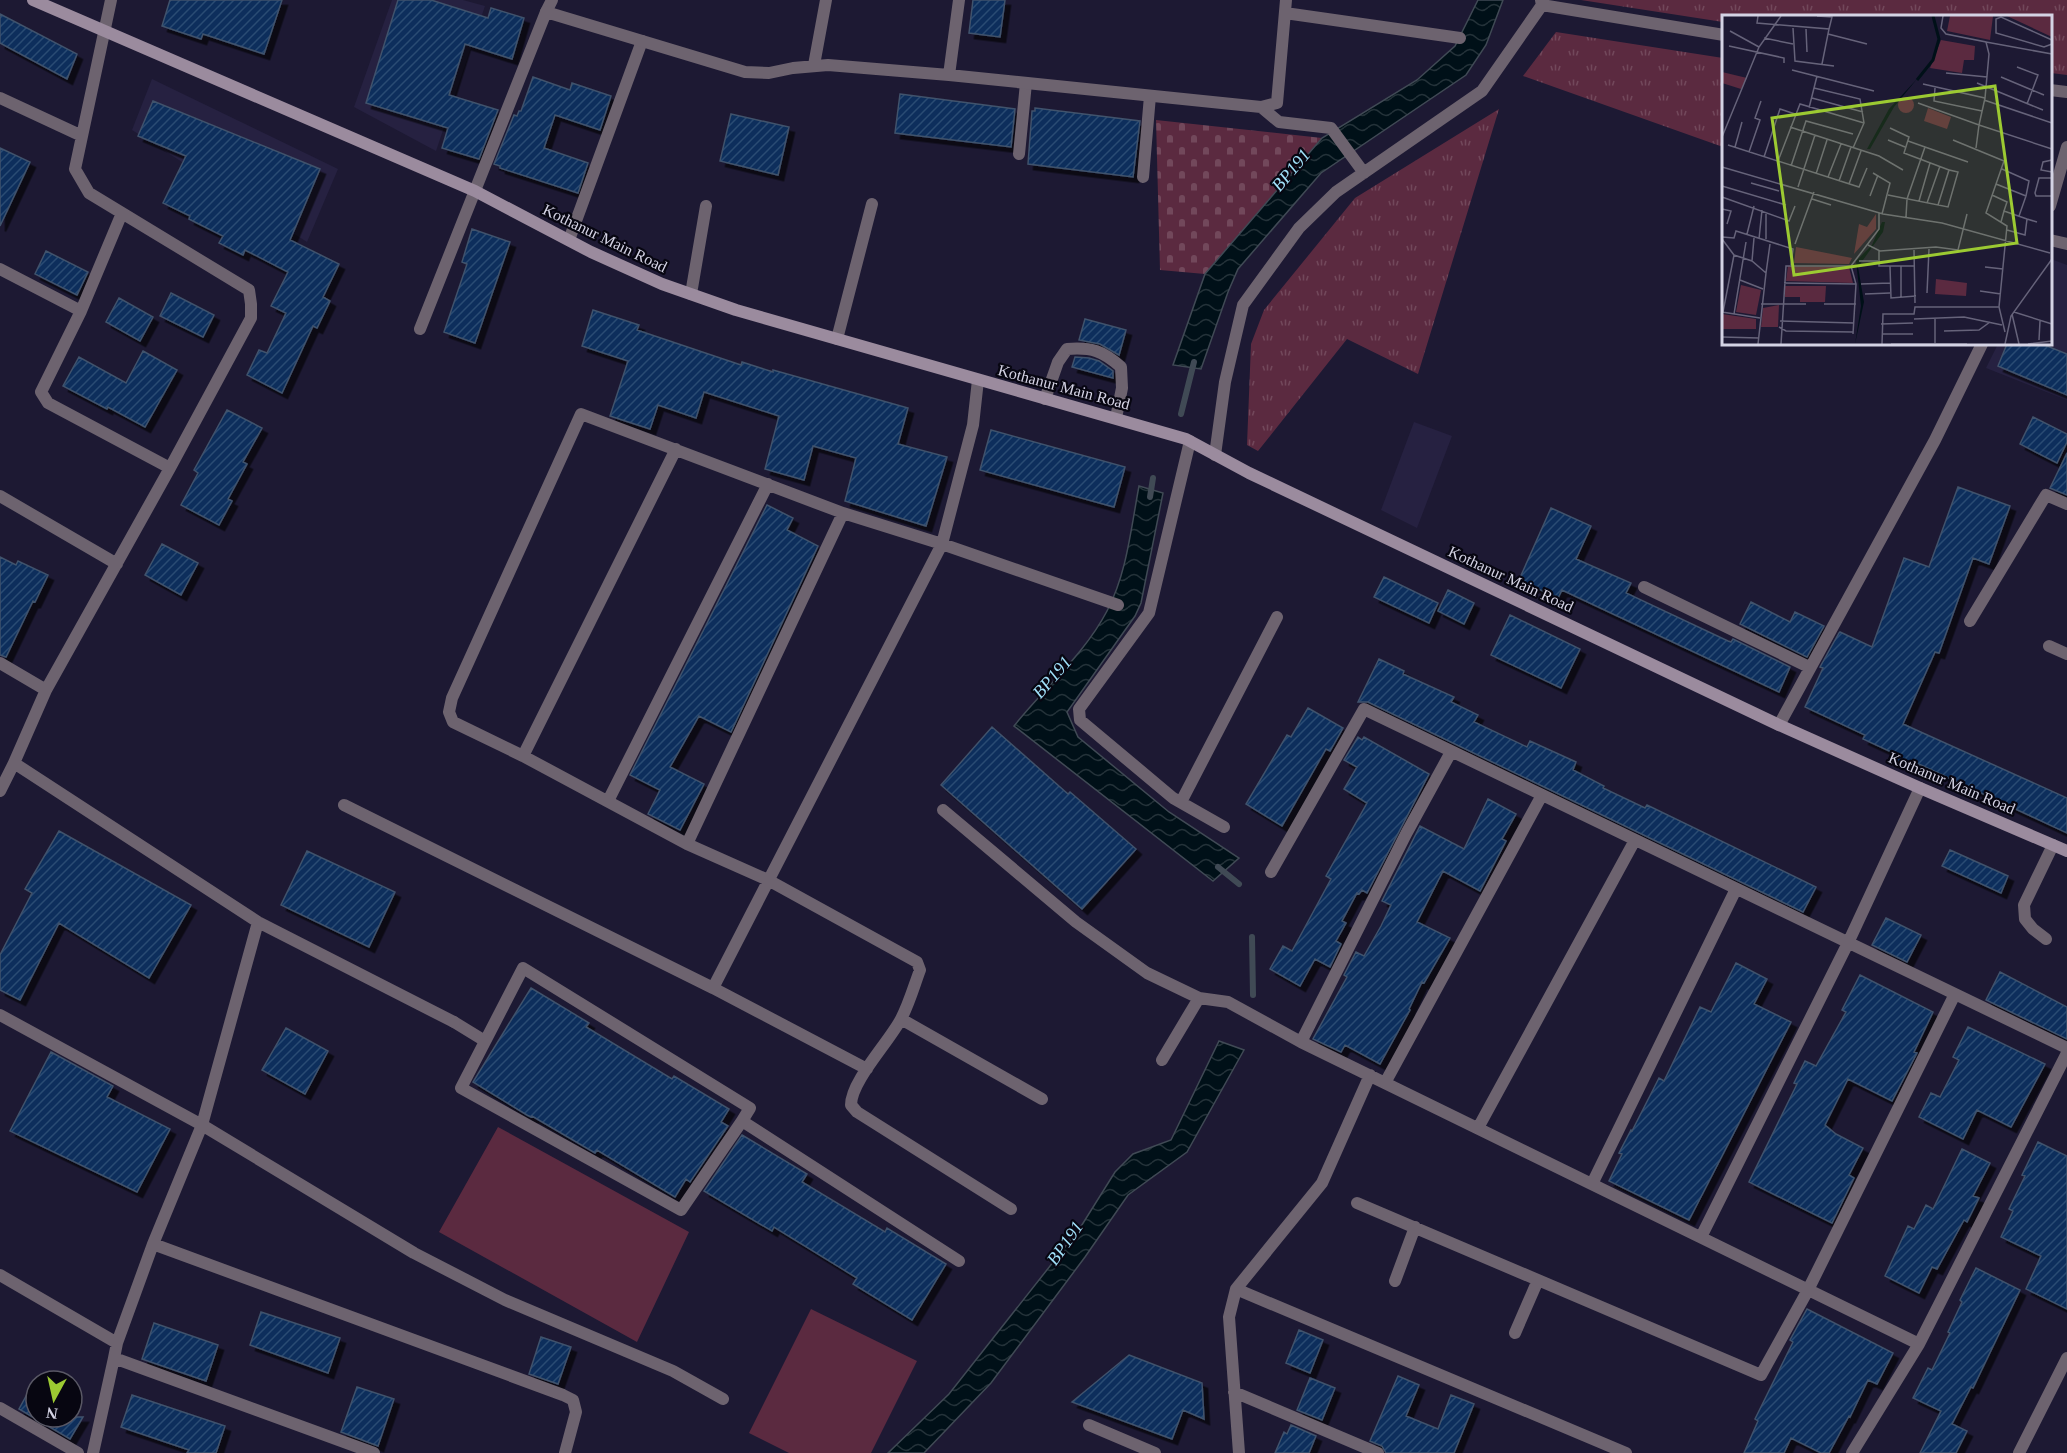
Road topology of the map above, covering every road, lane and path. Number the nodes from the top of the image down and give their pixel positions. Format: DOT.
graph roads {
  1 [pos="33,0"];
  2 [pos="111,0"];
  3 [pos="552,0"];
  4 [pos="826,0"];
  5 [pos="959,0"];
  6 [pos="1286,0"];
  7 [pos="1541,3"];
  8 [pos="546,12"];
  9 [pos="1285,14"];
  10 [pos="104,30"];
  11 [pos="1722,35"];
  12 [pos="1460,38"];
  13 [pos="642,41"];
  14 [pos="814,65"];
  15 [pos="949,75"];
  16 [pos="1026,83"];
  17 [pos="2052,90"];
  18 [pos="2067,92"];
  19 [pos="1150,96"];
  20 [pos="0,98"];
  21 [pos="1261,107"];
  22 [pos="82,136"];
  23 [pos="2067,147"];
  24 [pos="1019,154"];
  25 [pos="1361,169"];
  26 [pos="1143,177"];
  27 [pos="475,190"];
  28 [pos="2052,199"];
  29 [pos="872,204"];
  30 [pos="706,206"];
  31 [pos="122,213"];
  32 [pos="569,240"];
  33 [pos="2052,240"];
  34 [pos="2067,244"];
  35 [pos="0,269"];
  36 [pos="691,294"];
  37 [pos="81,311"];
  38 [pos="420,329"];
  39 [pos="837,339"];
  40 [pos="1982,345"];
  41 [pos="978,380"];
  42 [pos="1045,399"];
  43 [pos="1116,418"];
  44 [pos="1190,441"];
  45 [pos="676,449"];
  46 [pos="1215,456"];
  47 [pos="170,468"];
  48 [pos="768,484"];
  49 [pos="0,496"];
  50 [pos="2067,504"];
  51 [pos="843,513"];
  52 [pos="942,544"];
  53 [pos="117,564"];
  54 [pos="1644,587"];
  55 [pos="1118,605"];
  56 [pos="1277,616"];
  57 [pos="1970,621"];
  58 [pos="2049,646"];
  59 [pos="2067,654"];
  60 [pos="0,663"];
  61 [pos="1809,667"];
  62 [pos="46,690"];
  63 [pos="1779,724"];
  64 [pos="1451,752"];
  65 [pos="523,756"];
  66 [pos="14,763"];
  67 [pos="1920,788"];
  68 [pos="0,791"];
  69 [pos="1542,795"];
  70 [pos="608,801"];
  71 [pos="1181,802"];
  72 [pos="344,805"];
  73 [pos="943,810"];
  74 [pos="1224,827"];
  75 [pos="1635,840"];
  76 [pos="687,844"];
  77 [pos="2063,848"];
  78 [pos="1271,872"];
  79 [pos="768,880"];
  80 [pos="1736,889"];
  81 [pos="258,922"];
  82 [pos="2046,939"];
  83 [pos="1848,943"];
  84 [pos="713,988"];
  85 [pos="1955,994"];
  86 [pos="1199,998"];
  87 [pos="0,1015"];
  88 [pos="901,1019"];
  89 [pos="485,1041"];
  90 [pos="1301,1042"];
  91 [pos="2067,1048"];
  92 [pos="2067,1053"];
  93 [pos="1162,1060"];
  94 [pos="867,1069"];
  95 [pos="1370,1075"];
  96 [pos="1385,1083"];
  97 [pos="1042,1099"];
  98 [pos="742,1121"];
  99 [pos="202,1125"];
  100 [pos="1478,1128"];
  101 [pos="1592,1184"];
  102 [pos="1357,1203"];
  103 [pos="1011,1209"];
  104 [pos="1415,1227"];
  105 [pos="1701,1237"];
  106 [pos="153,1244"];
  107 [pos="959,1261"];
  108 [pos="0,1275"];
  109 [pos="1538,1280"];
  110 [pos="1395,1281"];
  111 [pos="1236,1289"];
  112 [pos="1808,1290"];
  113 [pos="1515,1333"];
  114 [pos="117,1342"];
  115 [pos="1919,1344"];
  116 [pos="114,1358"];
  117 [pos="2067,1358"];
  118 [pos="1234,1392"];
  119 [pos="723,1399"];
  120 [pos="0,1408"];
  121 [pos="1089,1425"];
  122 [pos="78,1453"];
  123 [pos="93,1453"];
  124 [pos="374,1453"];
  125 [pos="565,1453"];
  126 [pos="1155,1453"];
  127 [pos="1239,1453"];
  128 [pos="1378,1453"];
  129 [pos="1626,1453"];
  130 [pos="1852,1453"];
  131 [pos="2019,1453"];
  1 -- 10 [label="main road, Kothanur Main Road"];
  2 -- 10 [label="street"];
  3 -- 8 [label="street"];
  4 -- 14 [label="street"];
  5 -- 15 [label="street"];
  6 -- 9 [label="street"];
  7 -- 11 [label="street"];
  7 -- 25 [label="street"];
  8 -- 13 [label="street"];
  8 -- 27 [label="street"];
  9 -- 12 [label="street"];
  9 -- 21 [label="street"];
  10 -- 22 [label="street"];
  10 -- 27 [label="main road, Kothanur Main Road"];
  13 -- 14 [label="street"];
  13 -- 32 [label="street"];
  14 -- 15 [label="street"];
  15 -- 16 [label="street"];
  16 -- 19 [label="street"];
  16 -- 24 [label="street"];
  17 -- 18 [label="street"];
  19 -- 21 [label="street"];
  19 -- 26 [label="street"];
  20 -- 22 [label="street"];
  21 -- 25 [label="street"];
  22 -- 31 [label="street"];
  23 -- 28 [label="street"];
  25 -- 46 [label="street"];
  27 -- 32 [label="main road, Kothanur Main Road"];
  27 -- 38 [label="street"];
  29 -- 39 [label="street"];
  30 -- 36 [label="street"];
  31 -- 37 [label="street"];
  31 -- 47 [label="street"];
  32 -- 36 [label="main road, Kothanur Main Road"];
  33 -- 34 [label="street"];
  35 -- 37 [label="street"];
  36 -- 39 [label="main road, Kothanur Main Road"];
  37 -- 47 [label="street"];
  39 -- 41 [label="main road, Kothanur Main Road"];
  40 -- 61 [label="street"];
  41 -- 42 [label="main road, Kothanur Main Road"];
  41 -- 52 [label="street"];
  42 -- 43 [label="main road, Kothanur Main Road"];
  42 -- 43 [label="street"];
  43 -- 44 [label="main road, Kothanur Main Road"];
  44 -- 46 [label="main road, Kothanur Main Road"];
  44 -- 71 [label="street"];
  45 -- 48 [label="street"];
  45 -- 65 [label="street"];
  45 -- 65 [label="street"];
  46 -- 63 [label="main road, Kothanur Main Road"];
  47 -- 53 [label="street"];
  48 -- 51 [label="street"];
  48 -- 70 [label="street"];
  49 -- 53 [label="street"];
  50 -- 57 [label="street"];
  51 -- 52 [label="street"];
  51 -- 76 [label="street"];
  52 -- 55 [label="street"];
  52 -- 79 [label="street"];
  53 -- 62 [label="street"];
  54 -- 61 [label="street"];
  56 -- 71 [label="street"];
  58 -- 59 [label="street"];
  60 -- 62 [label="street"];
  61 -- 63 [label="street"];
  62 -- 66 [label="street"];
  63 -- 67 [label="main road, Kothanur Main Road"];
  64 -- 69 [label="street"];
  64 -- 78 [label="street"];
  64 -- 90 [label="street"];
  65 -- 70 [label="street"];
  66 -- 68 [label="street"];
  66 -- 81 [label="street"];
  67 -- 77 [label="main road, Kothanur Main Road"];
  67 -- 83 [label="street"];
  69 -- 75 [label="street"];
  69 -- 96 [label="street"];
  70 -- 76 [label="street"];
  71 -- 74 [label="street"];
  72 -- 84 [label="street"];
  73 -- 86 [label="street"];
  75 -- 80 [label="street"];
  75 -- 100 [label="street"];
  76 -- 79 [label="street"];
  77 -- 82 [label="street"];
  79 -- 84 [label="street"];
  79 -- 88 [label="street"];
  80 -- 83 [label="street"];
  80 -- 101 [label="street"];
  81 -- 89 [label="street"];
  81 -- 99 [label="street"];
  83 -- 85 [label="street"];
  83 -- 105 [label="street"];
  84 -- 94 [label="street"];
  85 -- 91 [label="street"];
  85 -- 112 [label="street"];
  86 -- 90 [label="street"];
  86 -- 93 [label="street"];
  87 -- 99 [label="street"];
  88 -- 94 [label="street"];
  88 -- 97 [label="street"];
  89 -- 98 [label="street"];
  89 -- 98 [label="street"];
  90 -- 95 [label="street"];
  92 -- 115 [label="street"];
  94 -- 103 [label="street"];
  95 -- 96 [label="street"];
  95 -- 111 [label="street"];
  96 -- 100 [label="street"];
  98 -- 107 [label="street"];
  99 -- 106 [label="street"];
  99 -- 119 [label="street"];
  100 -- 101 [label="street"];
  101 -- 105 [label="street"];
  102 -- 104 [label="street"];
  104 -- 109 [label="street"];
  104 -- 110 [label="street"];
  105 -- 112 [label="street"];
  106 -- 114 [label="street"];
  106 -- 125 [label="street"];
  108 -- 114 [label="street"];
  109 -- 112 [label="street"];
  109 -- 113 [label="street"];
  111 -- 118 [label="street"];
  111 -- 129 [label="street"];
  112 -- 115 [label="street"];
  114 -- 116 [label="street"];
  115 -- 130 [label="street"];
  116 -- 123 [label="street"];
  116 -- 124 [label="street"];
  117 -- 131 [label="street"];
  118 -- 127 [label="street"];
  118 -- 128 [label="street"];
  120 -- 122 [label="street"];
  121 -- 126 [label="street"];
}
